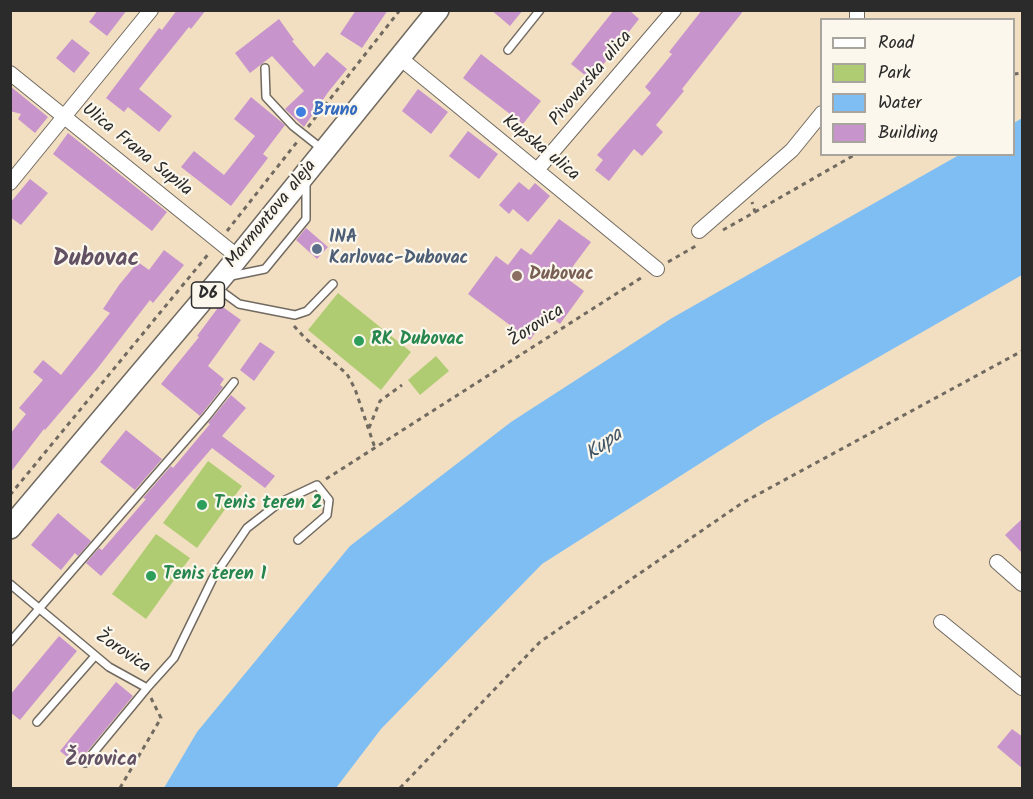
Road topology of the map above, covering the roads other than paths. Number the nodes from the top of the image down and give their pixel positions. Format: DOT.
graph roads {
  1 [pos="152,10"];
  2 [pos="438,10"];
  3 [pos="540,10"];
  4 [pos="667,13"];
  5 [pos="508,50"];
  6 [pos="400,58"];
  7 [pos="266,68"];
  8 [pos="10,73"];
  9 [pos="820,115"];
  10 [pos="65,116"];
  11 [pos="324,152"];
  12 [pos="537,170"];
  13 [pos="306,175"];
  14 [pos="10,183"];
  15 [pos="702,236"];
  16 [pos="238,257"];
  17 [pos="657,269"];
  18 [pos="218,282"];
  19 [pos="333,284"];
  20 [pos="234,382"];
  21 [pos="10,528"];
  22 [pos="298,540"];
  23 [pos="997,562"];
  24 [pos="10,584"];
  25 [pos="1023,584"];
  26 [pos="40,608"];
  27 [pos="941,622"];
  28 [pos="10,642"];
  29 [pos="95,656"];
  30 [pos="147,688"];
  31 [pos="1023,688"];
  32 [pos="37,722"];
  33 [pos="85,763"];
  1 -- 10 [label="street"];
  2 -- 6 [label="main road, Marmontova aleja / D6"];
  3 -- 5 [label="lane"];
  4 -- 12 [label="street, Pivovarska ulica"];
  6 -- 11 [label="main road, Marmontova aleja / D6"];
  6 -- 12 [label="street, Kupska ulica"];
  7 -- 11 [label="lane"];
  8 -- 10 [label="street, Ulica Frana Supila"];
  9 -- 15 [label="street"];
  10 -- 14 [label="street"];
  10 -- 16 [label="street, Ulica Frana Supila"];
  11 -- 13 [label="main road, Marmontova aleja / D6"];
  12 -- 17 [label="street, Kupska ulica"];
  13 -- 16 [label="main road, Marmontova aleja / D6"];
  13 -- 18 [label="lane"];
  16 -- 18 [label="main road, Marmontova aleja / D6"];
  18 -- 19 [label="lane"];
  18 -- 21 [label="main road, Marmontova aleja / D6"];
  20 -- 26 [label="lane"];
  22 -- 30 [label="lane, Žorovica"];
  23 -- 25 [label="street"];
  24 -- 26 [label="lane, Žorovica"];
  26 -- 28 [label="lane"];
  26 -- 29 [label="lane, Žorovica"];
  27 -- 31 [label="street"];
  29 -- 30 [label="lane, Žorovica"];
  29 -- 32 [label="lane"];
  30 -- 33 [label="lane"];
}
